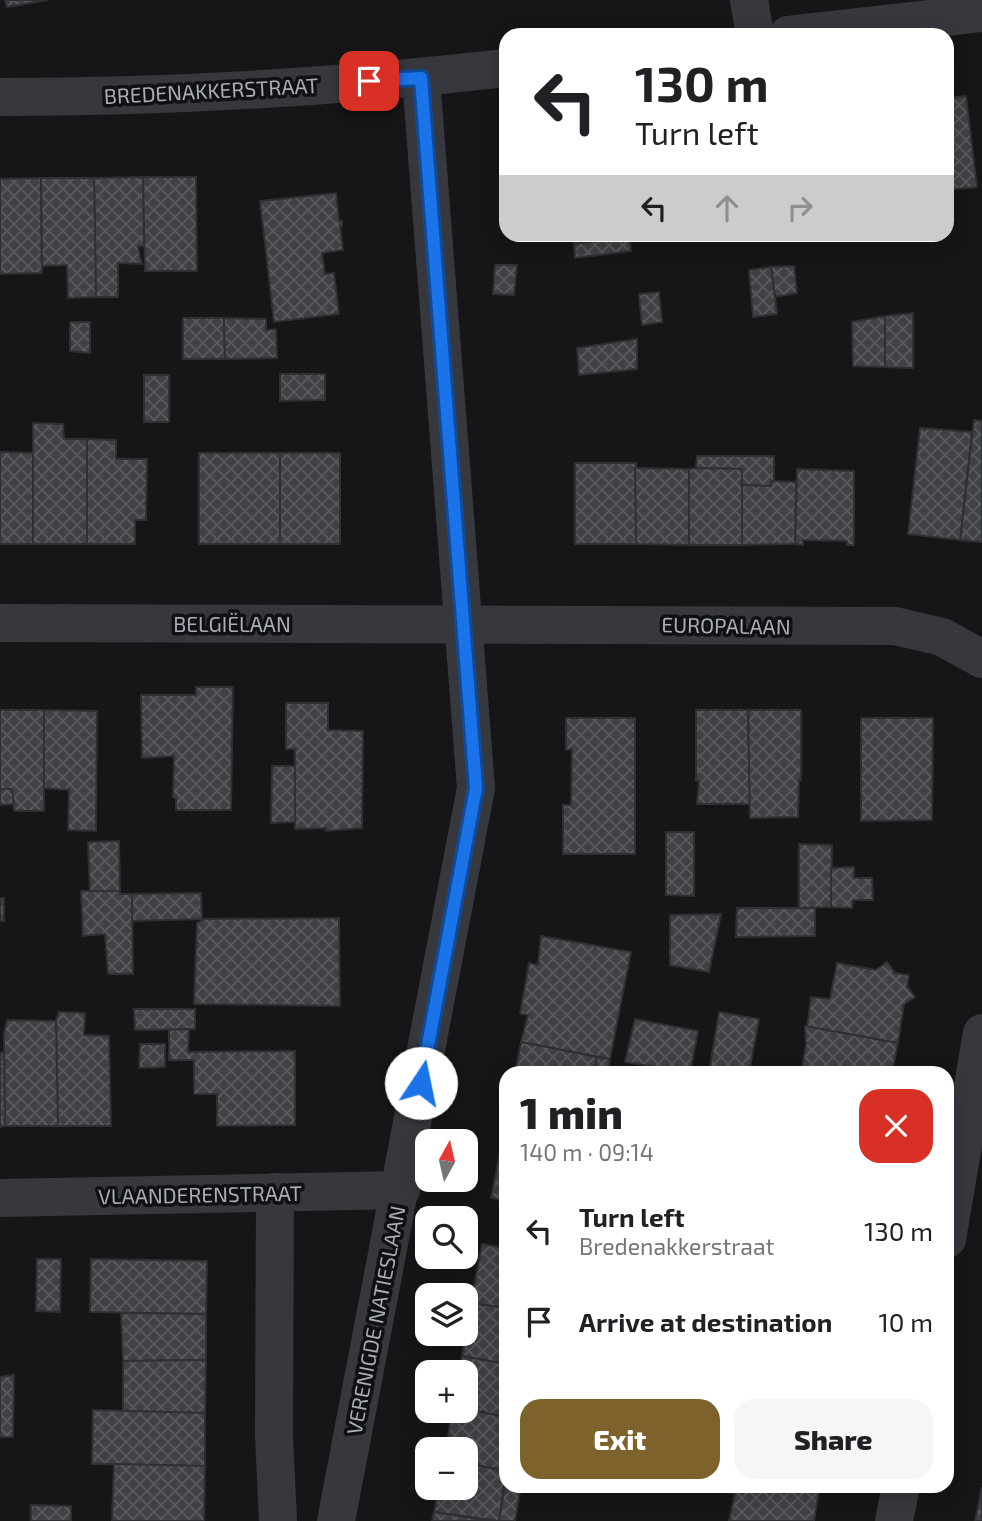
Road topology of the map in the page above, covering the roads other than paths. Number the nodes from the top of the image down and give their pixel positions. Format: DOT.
graph roads {
  1 [pos="749,0"];
  2 [pos="982,13"];
  3 [pos="754,28"];
  4 [pos="850,28"];
  5 [pos="499,69"];
  6 [pos="421,78"];
  7 [pos="0,97"];
  8 [pos="0,623"];
  9 [pos="463,623"];
  10 [pos="982,659"];
  11 [pos="982,1033"];
  12 [pos="401,1190"];
  13 [pos="275,1192"];
  14 [pos="0,1198"];
  15 [pos="954,1198"];
  16 [pos="900,1493"];
  17 [pos="278,1521"];
  18 [pos="336,1521"];
  19 [pos="894,1521"];
  1 -- 3 [label="street"];
  2 -- 4 [label="street"];
  5 -- 6 [label="street, BREDENAKKERSTRAAT"];
  6 -- 7 [label="street, BREDENAKKERSTRAAT"];
  6 -- 9 [label="street, VERENIGDE NATIESLAAN"];
  8 -- 9 [label="street, BELGIËLAAN"];
  9 -- 10 [label="street, EUROPALAAN"];
  9 -- 12 [label="street, VERENIGDE NATIESLAAN"];
  11 -- 15 [label="street"];
  12 -- 13 [label="street, VLAANDERENSTRAAT"];
  12 -- 18 [label="street, VERENIGDE NATIESLAAN"];
  13 -- 14 [label="street, VLAANDERENSTRAAT"];
  13 -- 17 [label="street"];
  16 -- 19 [label="street"];
}
